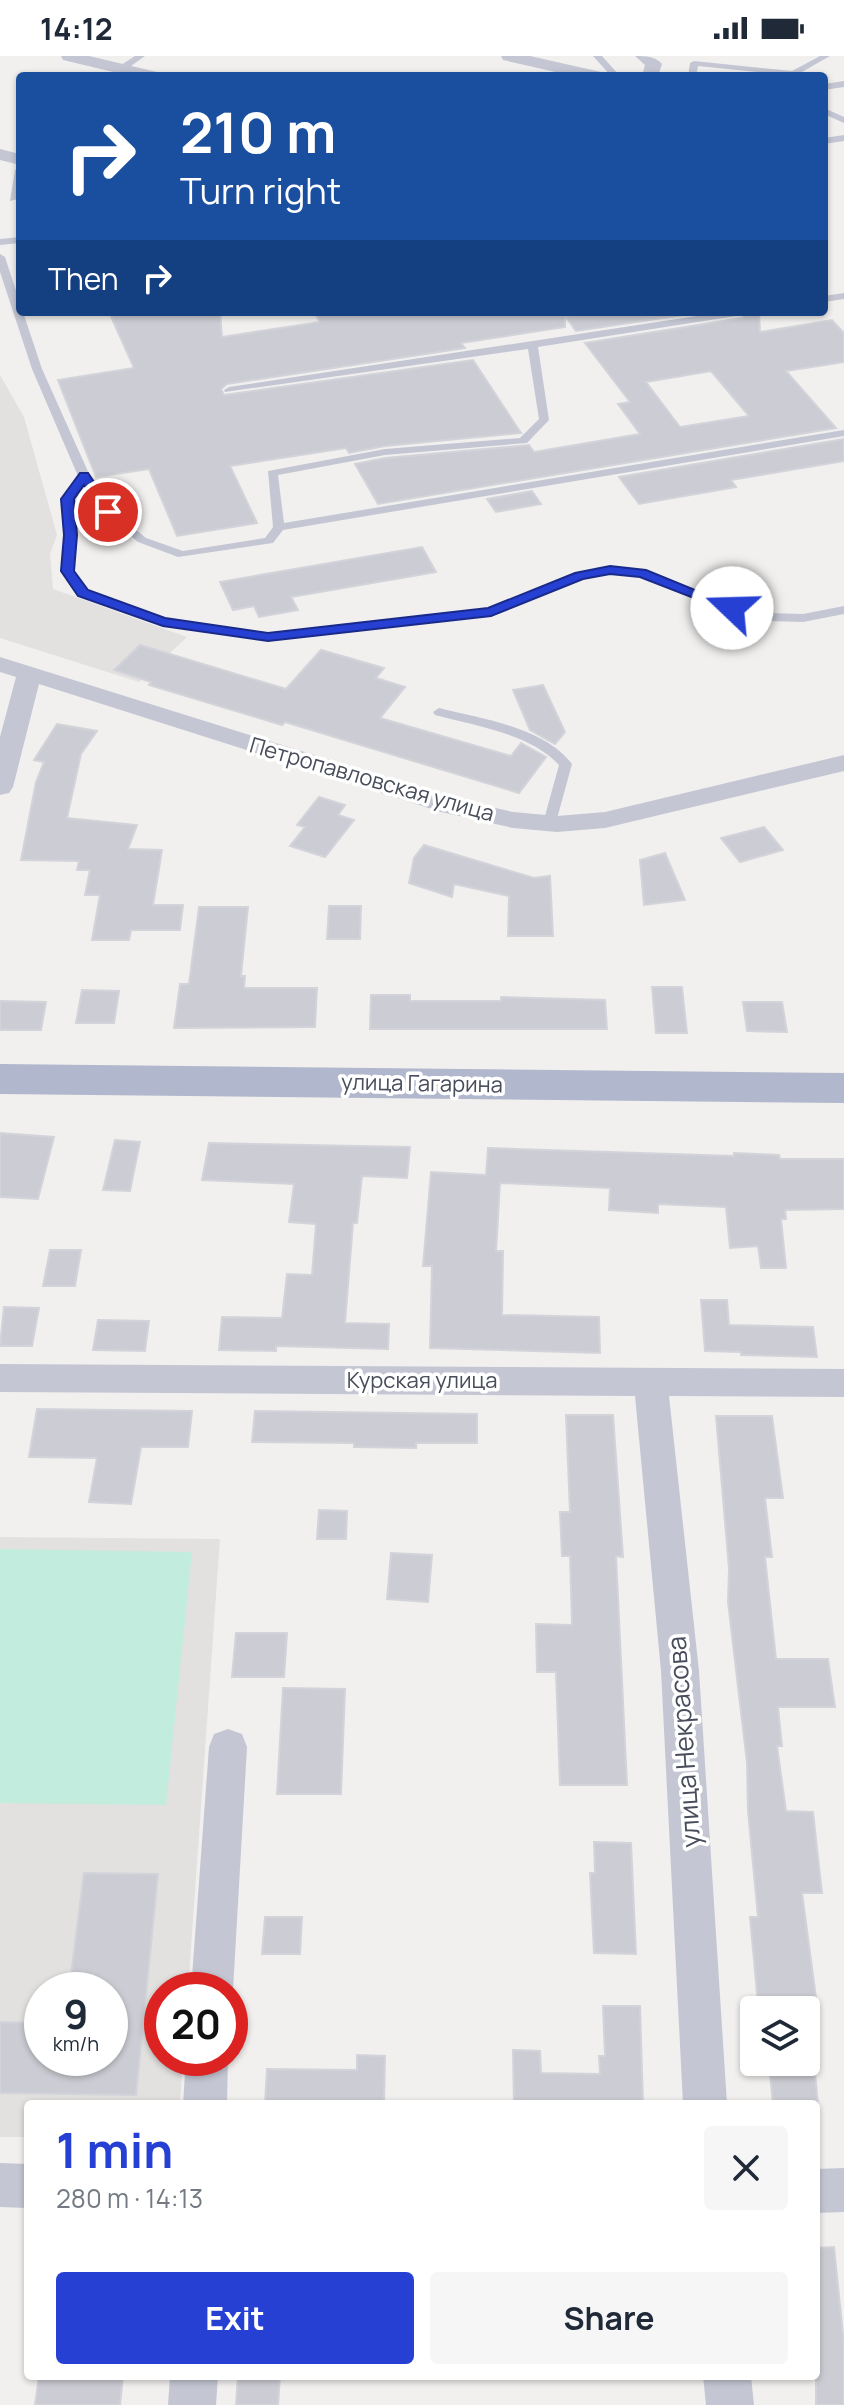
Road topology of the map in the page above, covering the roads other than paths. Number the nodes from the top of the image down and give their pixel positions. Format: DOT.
graph roads {
  1 [pos="69,56"];
  2 [pos="141,56"];
  3 [pos="509,56"];
  4 [pos="597,56"];
  5 [pos="826,56"];
  6 [pos="545,64"];
  7 [pos="121,69"];
  8 [pos="134,72"];
  9 [pos="535,72"];
  10 [pos="578,72"];
  11 [pos="612,72"];
  12 [pos="693,72"];
  13 [pos="775,72"];
  14 [pos="797,72"];
  15 [pos="16,187"];
  16 [pos="13,199"];
  17 [pos="0,257"];
  18 [pos="16,305"];
  19 [pos="19,316"];
  20 [pos="717,316"];
  21 [pos="533,345"];
  22 [pos="229,390"];
  23 [pos="844,433"];
  24 [pos="84,476"];
  25 [pos="279,527"];
  26 [pos="844,610"];
  27 [pos="0,664"];
  28 [pos="29,673"];
  29 [pos="439,712"];
  30 [pos="844,763"];
  31 [pos="0,787"];
  32 [pos="550,823"];
  33 [pos="0,1079"];
  34 [pos="844,1088"];
  35 [pos="0,1378"];
  36 [pos="651,1382"];
  37 [pos="844,1383"];
  38 [pos="228,1747"];
  39 [pos="213,1972"];
  40 [pos="206,2076"];
  41 [pos="205,2100"];
  42 [pos="705,2100"];
  43 [pos="0,2185"];
  44 [pos="24,2186"];
  45 [pos="844,2190"];
  46 [pos="820,2191"];
  47 [pos="194,2380"];
  48 [pos="727,2380"];
  49 [pos="192,2405"];
  50 [pos="730,2405"];
  1 -- 7 [label="street"];
  2 -- 7 [label="lane"];
  3 -- 6 [label="street"];
  4 -- 11 [label="lane"];
  5 -- 14 [label="lane"];
  6 -- 9 [label="street"];
  6 -- 10 [label="street"];
  7 -- 8 [label="street"];
  12 -- 13 [label="lane"];
  15 -- 16 [label="lane"];
  17 -- 18 [label="lane"];
  19 -- 24 [label="lane"];
  20 -- 21 [label="lane"];
  21 -- 22 [label="lane"];
  21 -- 25 [label="lane"];
  23 -- 25 [label="lane"];
  24 -- 25 [label="lane"];
  24 -- 26 [label="lane"];
  27 -- 28 [label="street, Петропавловская улица"];
  28 -- 31 [label="street"];
  28 -- 32 [label="street, Петропавловская улица"];
  29 -- 32 [label="lane"];
  30 -- 32 [label="street, Петропавловская улица"];
  33 -- 34 [label="main road, улица Гагарина"];
  35 -- 36 [label="street, Курская улица"];
  36 -- 37 [label="street, Курская улица"];
  36 -- 42 [label="street, улица Некрасова"];
  38 -- 39 [label="street"];
  40 -- 41 [label="street"];
  43 -- 44 [label="street"];
  45 -- 46 [label="street"];
  47 -- 49 [label="street"];
  48 -- 50 [label="street"];
}
